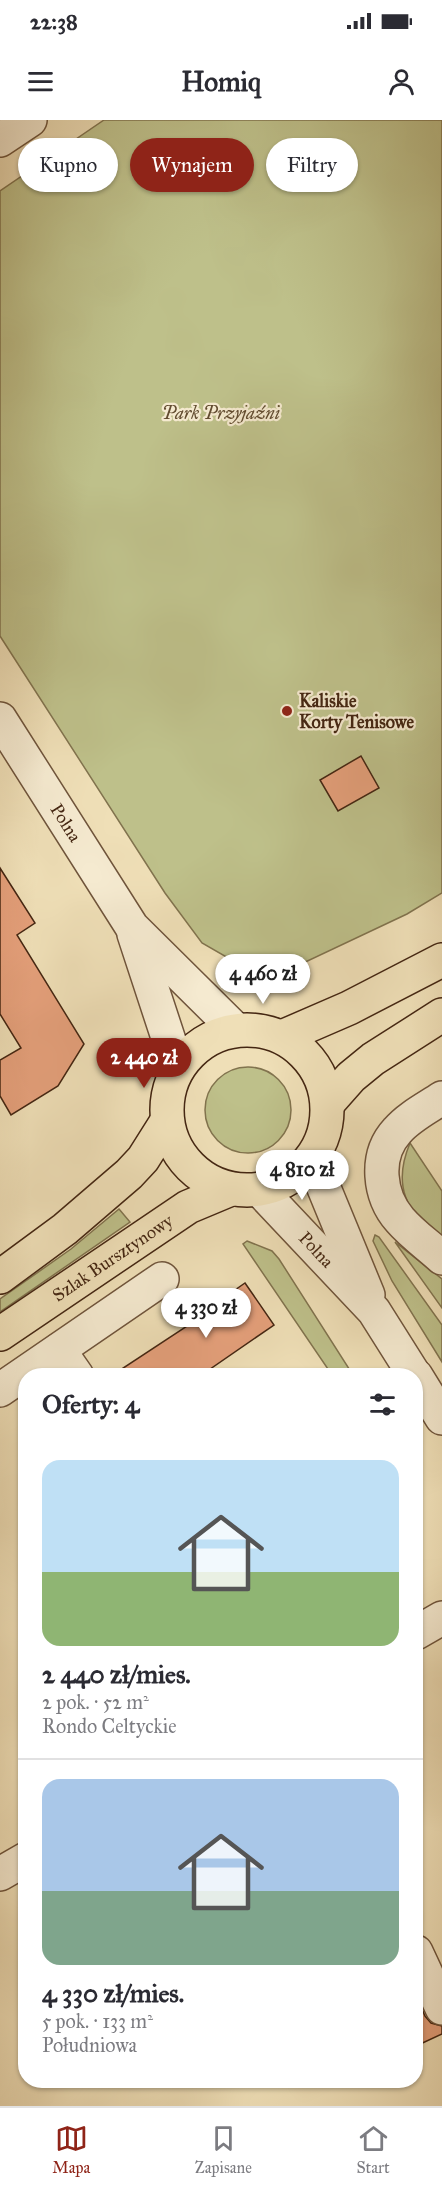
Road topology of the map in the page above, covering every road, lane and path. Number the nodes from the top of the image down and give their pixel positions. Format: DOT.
graph roads {
  1 [pos="30,120"];
  2 [pos="0,140"];
  3 [pos="0,719"];
  4 [pos="132,927"];
  5 [pos="442,960"];
  6 [pos="442,1015"];
  7 [pos="236,1030"];
  8 [pos="282,1037"];
  9 [pos="178,1068"];
  10 [pos="442,1098"];
  11 [pos="328,1103"];
  12 [pos="167,1121"];
  13 [pos="312,1160"];
  14 [pos="246,1190"];
  15 [pos="442,1258"];
  16 [pos="0,1277"];
  17 [pos="162,1279"];
  18 [pos="374,1311"];
  19 [pos="0,1334"];
  20 [pos="68,1363"];
  21 [pos="410,1368"];
  22 [pos="18,1383"];
  23 [pos="423,1388"];
  24 [pos="0,1390"];
  25 [pos="442,1418"];
  26 [pos="442,1618"];
  27 [pos="423,1630"];
  28 [pos="18,1864"];
  29 [pos="0,1874"];
  30 [pos="423,1967"];
  31 [pos="442,2008"];
  1 -- 2 [label="street"];
  3 -- 4 [label="street, Polna"];
  4 -- 7 [label="street, Polna"];
  4 -- 9 [label="street, Polna"];
  5 -- 8 [label="main road"];
  6 -- 11 [label="main road"];
  7 -- 8 [label="main road"];
  7 -- 9 [label="main road"];
  8 -- 11 [label="main road"];
  9 -- 12 [label="main road"];
  10 -- 15 [label="street"];
  11 -- 13 [label="main road"];
  12 -- 14 [label="main road"];
  12 -- 16 [label="main road"];
  13 -- 14 [label="main road"];
  13 -- 18 [label="street, Polna"];
  14 -- 18 [label="street, Polna"];
  14 -- 19 [label="main road, Szlak Bursztynowy"];
  17 -- 20 [label="street"];
  18 -- 21 [label="street, Polna"];
  22 -- 24 [label="street"];
  23 -- 25 [label="street, Polna"];
  26 -- 27 [label="street"];
  28 -- 29 [label="street"];
  30 -- 31 [label="street"];
}
